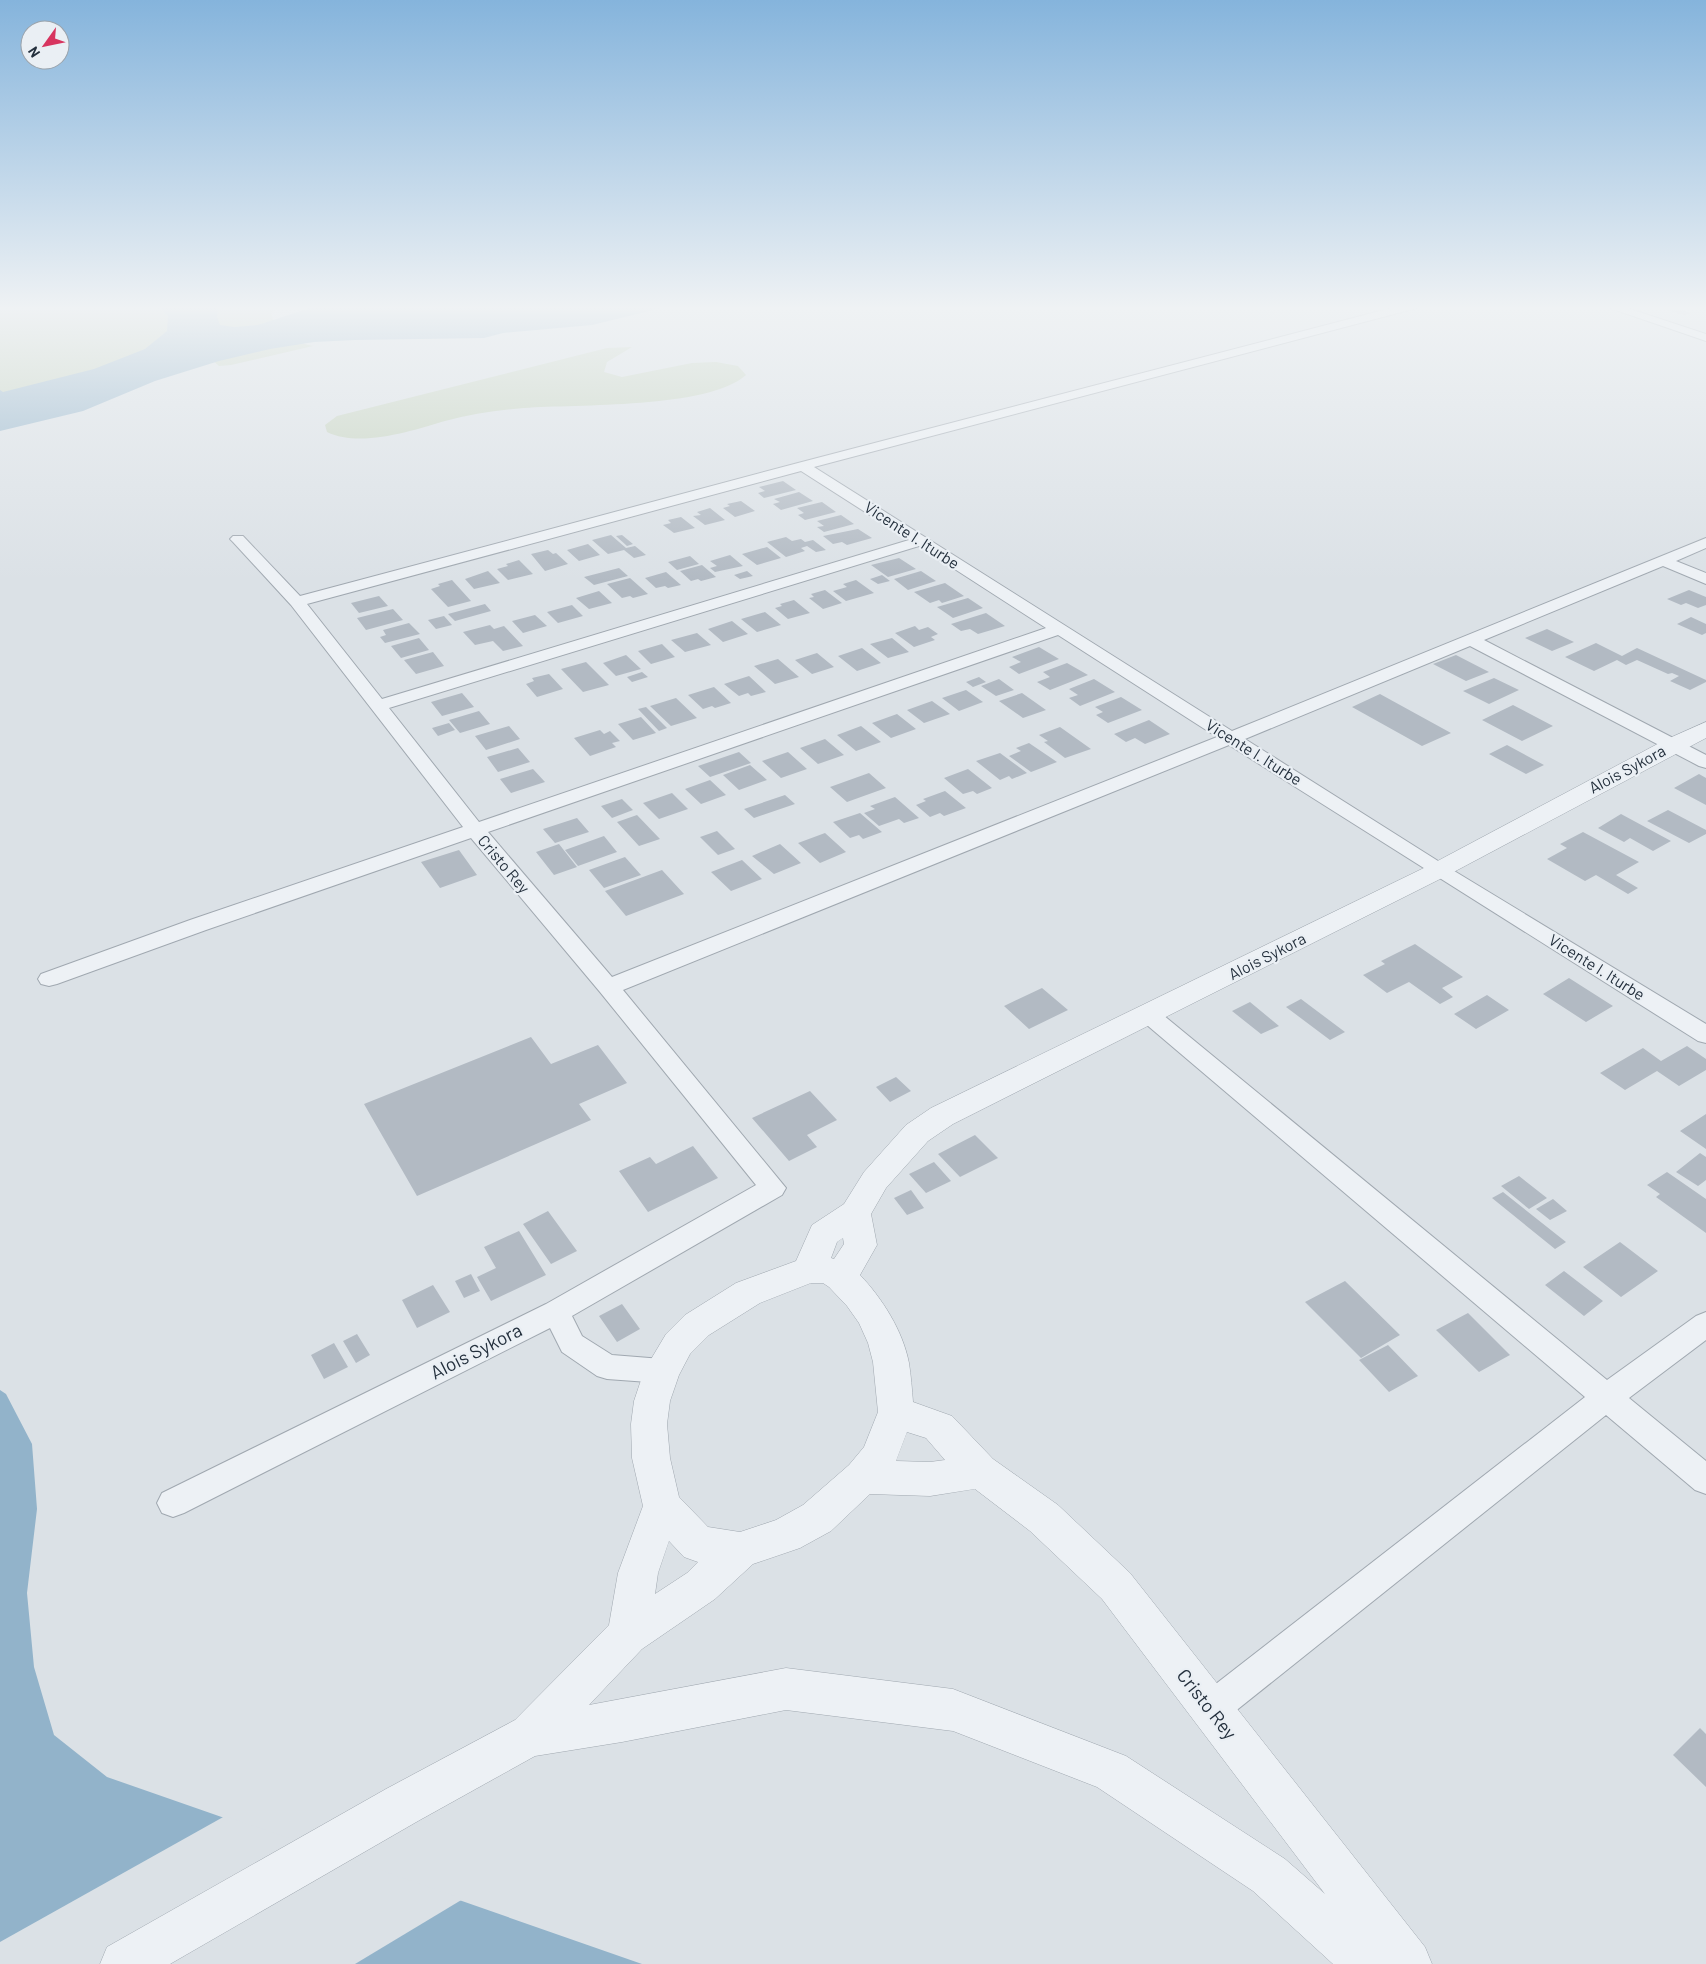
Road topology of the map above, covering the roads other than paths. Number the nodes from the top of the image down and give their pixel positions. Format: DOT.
graph roads {
  1 [pos="1064,398"];
  2 [pos="804,466"];
  3 [pos="238,538"];
  4 [pos="920,541"];
  5 [pos="1706,543"];
  6 [pos="1664,561"];
  7 [pos="1706,579"];
  8 [pos="297,602"];
  9 [pos="1059,630"];
  10 [pos="1471,640"];
  11 [pos="378,706"];
  12 [pos="1706,730"];
  13 [pos="1230,738"];
  14 [pos="1673,745"];
  15 [pos="1706,762"];
  16 [pos="475,830"];
  17 [pos="1439,870"];
  18 [pos="49,979"];
  19 [pos="608,987"];
  20 [pos="1149,1015"];
  21 [pos="1706,1034"];
  22 [pos="773,1188"];
  23 [pos="825,1274"];
  24 [pos="556,1312"];
  25 [pos="1706,1324"];
  26 [pos="662,1371"];
  27 [pos="1607,1397"];
  28 [pos="896,1412"];
  29 [pos="980,1471"];
  30 [pos="862,1478"];
  31 [pos="1706,1480"];
  32 [pos="173,1503"];
  33 [pos="662,1506"];
  34 [pos="740,1550"];
  35 [pos="628,1635"];
  36 [pos="1211,1709"];
  37 [pos="530,1735"];
  38 [pos="124,1964"];
  39 [pos="1369,1964"];
  40 [pos="1408,1964"];
  1 -- 2 [label="street"];
  2 -- 4 [label="street, Vicente I. Iturbe"];
  2 -- 8 [label="street"];
  3 -- 8 [label="street, Cristo Rey"];
  4 -- 9 [label="street, Vicente I. Iturbe"];
  4 -- 11 [label="street"];
  5 -- 6 [label="street"];
  6 -- 7 [label="street"];
  6 -- 10 [label="street"];
  8 -- 11 [label="street, Cristo Rey"];
  9 -- 13 [label="street, Vicente I. Iturbe"];
  9 -- 16 [label="street"];
  10 -- 13 [label="street"];
  10 -- 14 [label="street"];
  11 -- 16 [label="street, Cristo Rey"];
  12 -- 14 [label="street, Alois Sykora"];
  13 -- 17 [label="street, Vicente I. Iturbe"];
  13 -- 19 [label="street"];
  14 -- 15 [label="street"];
  14 -- 17 [label="street, Alois Sykora"];
  16 -- 18 [label="street"];
  16 -- 19 [label="street, Cristo Rey"];
  17 -- 20 [label="street, Alois Sykora"];
  17 -- 21 [label="street, Vicente I. Iturbe"];
  19 -- 22 [label="street, Cristo Rey"];
  20 -- 23 [label="street, Alois Sykora"];
  20 -- 27 [label="street"];
  22 -- 24 [label="street, Alois Sykora"];
  23 -- 26 [label="street"];
  23 -- 28 [label="street"];
  24 -- 26 [label="street"];
  24 -- 32 [label="street, Alois Sykora"];
  25 -- 27 [label="street"];
  26 -- 33 [label="street"];
  27 -- 31 [label="street"];
  27 -- 36 [label="street"];
  28 -- 29 [label="street, Cristo Rey"];
  28 -- 30 [label="street"];
  29 -- 30 [label="street"];
  29 -- 36 [label="street, Cristo Rey"];
  30 -- 34 [label="street"];
  33 -- 34 [label="street"];
  33 -- 35 [label="street"];
  34 -- 35 [label="street"];
  35 -- 37 [label="street"];
  36 -- 40 [label="street, Cristo Rey"];
  37 -- 38 [label="street"];
  37 -- 39 [label="street"];
}
